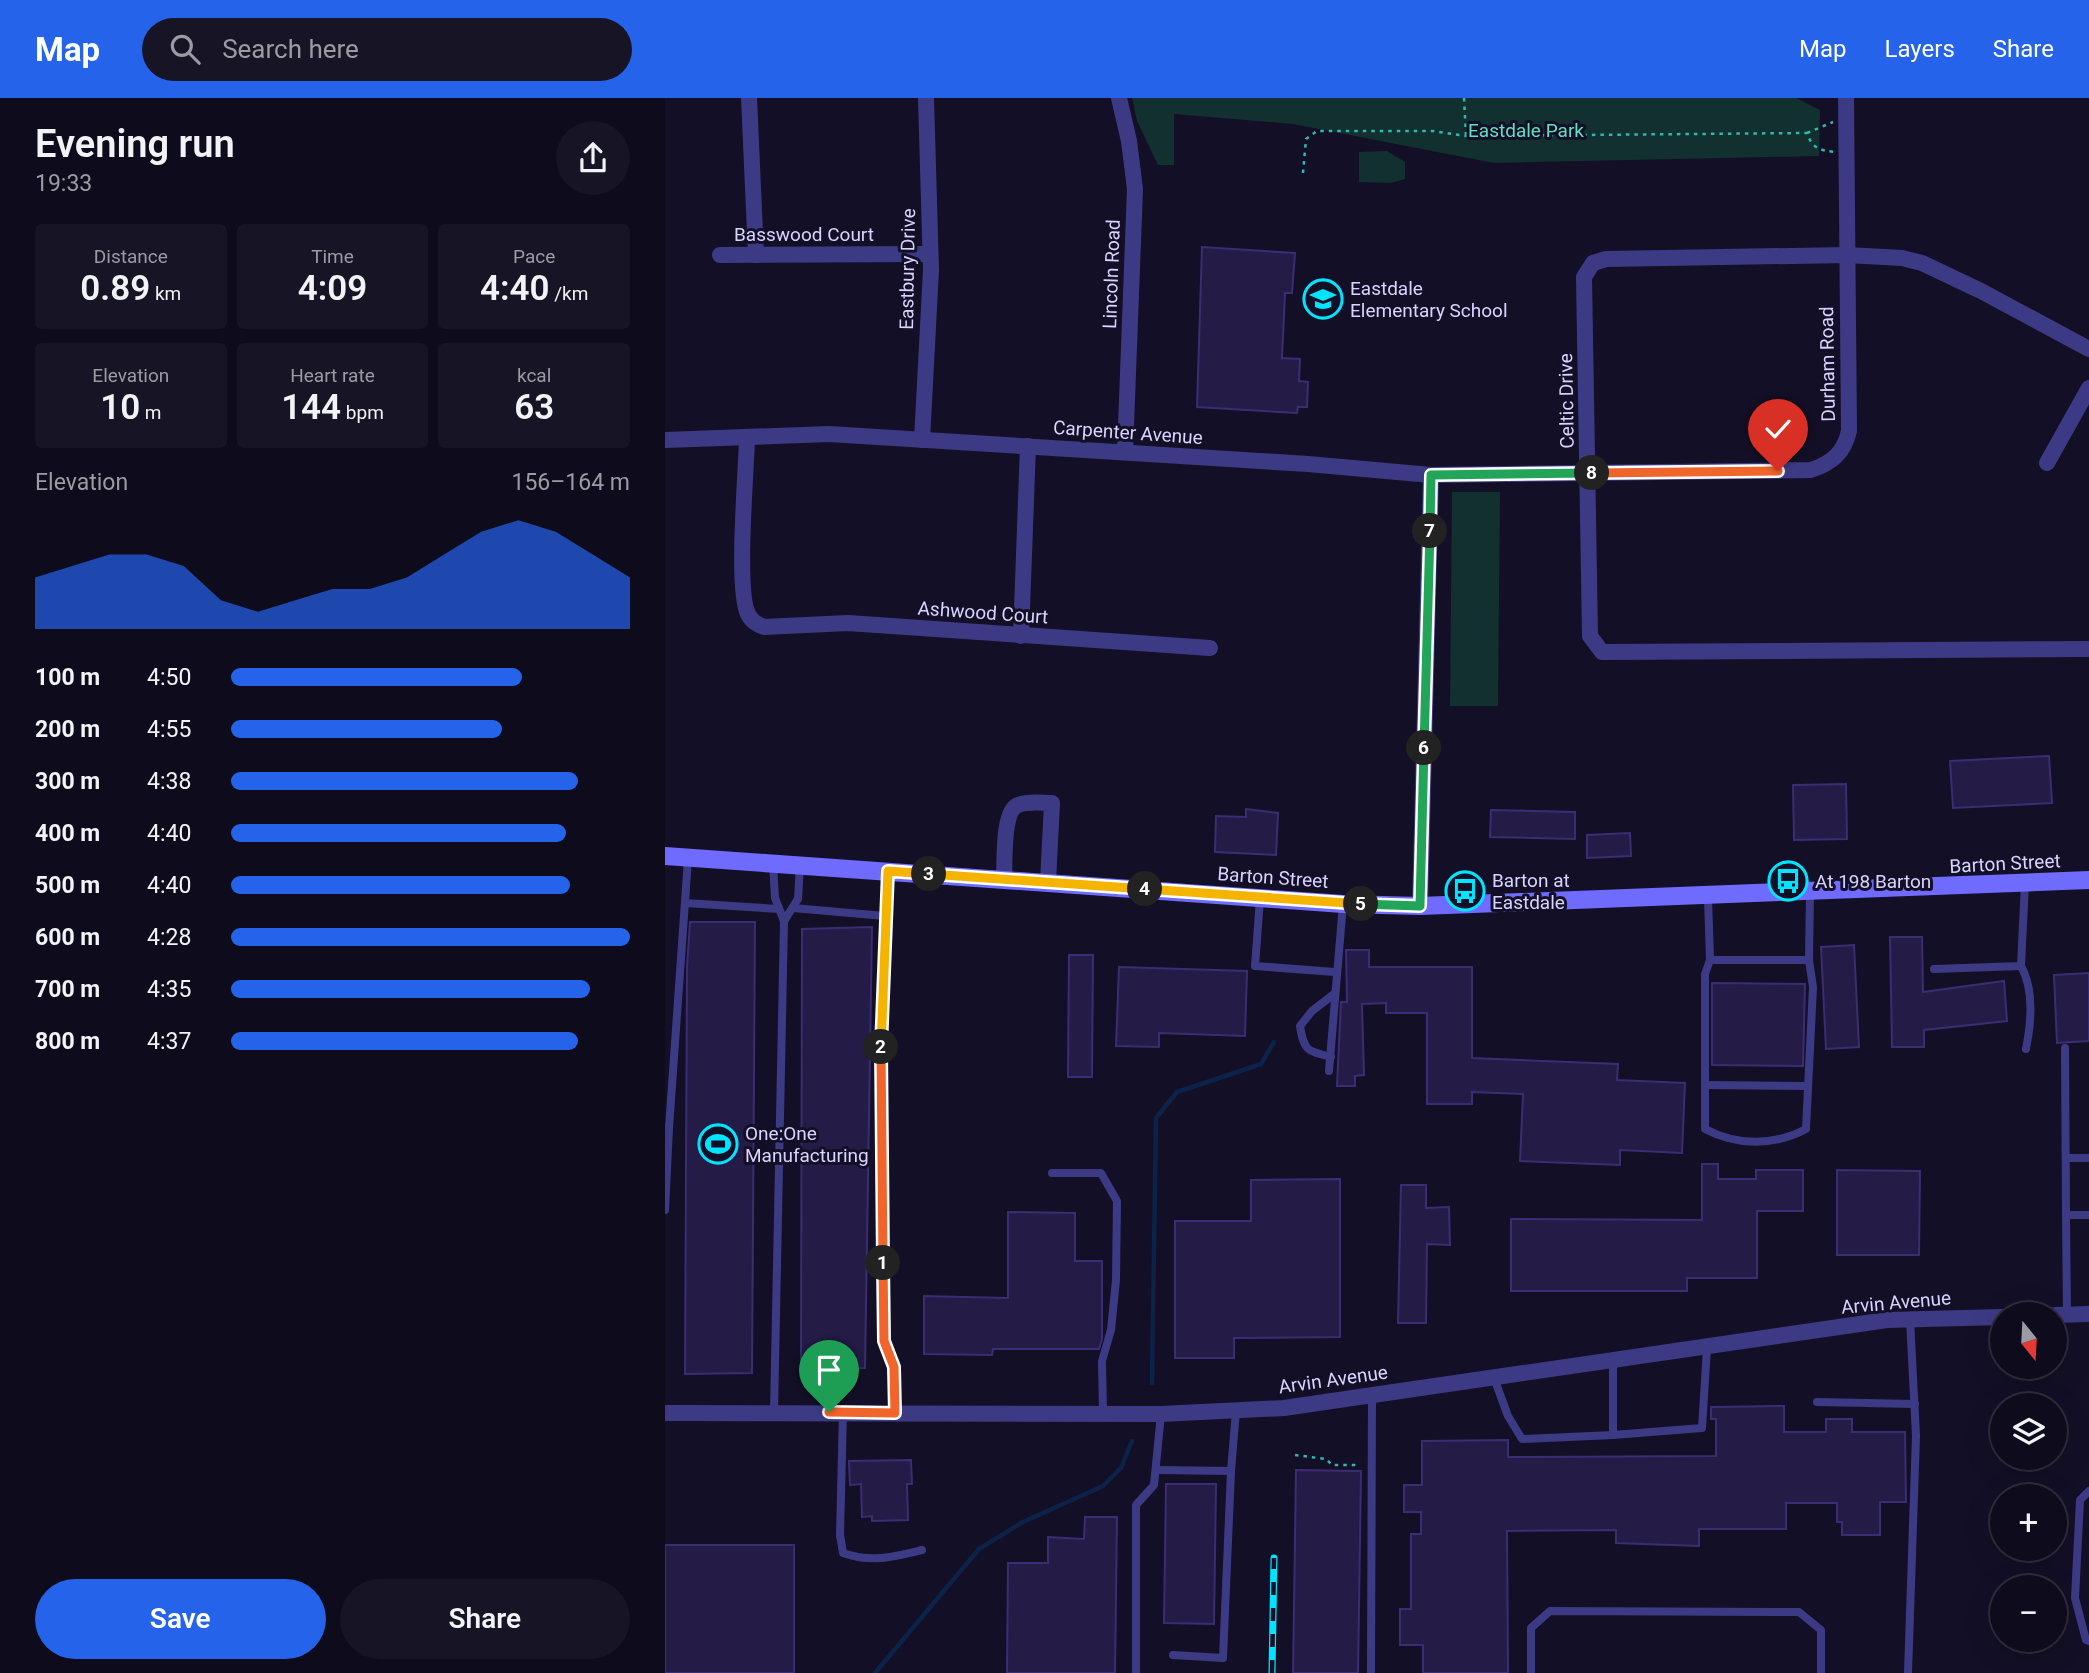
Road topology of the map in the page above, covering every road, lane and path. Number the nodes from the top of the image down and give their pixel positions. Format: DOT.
graph roads {
  1 [pos="749,98"];
  2 [pos="926,98"];
  3 [pos="1119,98"];
  4 [pos="1464,98"];
  5 [pos="1846,98"];
  6 [pos="1846,118"];
  7 [pos="1807,134"];
  8 [pos="1465,136"];
  9 [pos="1847,154"];
  10 [pos="1303,173"];
  11 [pos="930,254"];
  12 [pos="720,255"];
  13 [pos="1847,255"];
  14 [pos="756,256"];
  15 [pos="2089,349"];
  16 [pos="2089,388"];
  17 [pos="665,440"];
  18 [pos="747,440"];
  19 [pos="922,440"];
  20 [pos="1028,446"];
  21 [pos="1125,452"];
  22 [pos="2047,463"];
  23 [pos="1588,473"];
  24 [pos="1431,475"];
  25 [pos="1021,636"];
  26 [pos="1210,648"];
  27 [pos="2089,649"];
  28 [pos="665,856"];
  29 [pos="688,857"];
  30 [pos="773,863"];
  31 [pos="800,865"];
  32 [pos="888,871"];
  33 [pos="1004,879"];
  34 [pos="2089,880"];
  35 [pos="1048,881"];
  36 [pos="2025,883"];
  37 [pos="1810,893"];
  38 [pos="1708,897"];
  39 [pos="1260,898"];
  40 [pos="685,903"];
  41 [pos="1343,904"];
  42 [pos="1420,906"];
  43 [pos="793,908"];
  44 [pos="779,909"];
  45 [pos="885,916"];
  46 [pos="784,921"];
  47 [pos="1710,960"];
  48 [pos="1809,960"];
  49 [pos="2021,966"];
  50 [pos="1934,969"];
  51 [pos="1335,972"];
  52 [pos="1334,994"];
  53 [pos="2065,1048"];
  54 [pos="2026,1049"];
  55 [pos="1331,1057"];
  56 [pos="1329,1071"];
  57 [pos="1705,1084"];
  58 [pos="1808,1086"];
  59 [pos="667,1128"];
  60 [pos="2066,1158"];
  61 [pos="2089,1158"];
  62 [pos="1052,1173"];
  63 [pos="665,1210"];
  64 [pos="2066,1215"];
  65 [pos="2089,1215"];
  66 [pos="2062,1302"];
  67 [pos="2089,1314"];
  68 [pos="2067,1315"];
  69 [pos="1990,1317"];
  70 [pos="1910,1319"];
  71 [pos="1707,1348"];
  72 [pos="1613,1361"];
  73 [pos="1494,1378"];
  74 [pos="1372,1395"];
  75 [pos="1817,1402"];
  76 [pos="1915,1404"];
  77 [pos="1236,1411"];
  78 [pos="774,1412"];
  79 [pos="843,1412"];
  80 [pos="665,1413"];
  81 [pos="895,1413"];
  82 [pos="1103,1414"];
  83 [pos="1161,1414"];
  84 [pos="1613,1435"];
  85 [pos="1295,1455"];
  86 [pos="1363,1465"];
  87 [pos="1156,1470"];
  88 [pos="1231,1471"];
  89 [pos="2089,1492"];
  90 [pos="922,1550"];
  91 [pos="2089,1641"];
  92 [pos="1173,1655"];
  93 [pos="1136,1673"];
  94 [pos="1371,1673"];
  95 [pos="1531,1673"];
  96 [pos="1821,1673"];
  97 [pos="1907,1673"];
  1 -- 14 [label="street"];
  2 -- 11 [label="street, Eastbury Drive"];
  3 -- 21 [label="street, Lincoln Road"];
  4 -- 8 [label="path"];
  5 -- 6 [label="street, Durham Road"];
  6 -- 7 [label="path"];
  6 -- 9 [label="street, Durham Road"];
  7 -- 8 [label="path"];
  7 -- 9 [label="path"];
  8 -- 10 [label="path"];
  9 -- 13 [label="street, Durham Road"];
  11 -- 14 [label="street, Basswood Court"];
  11 -- 19 [label="street, Eastbury Drive"];
  12 -- 14 [label="street, Basswood Court"];
  13 -- 15 [label="street, Celtic Drive"];
  13 -- 23 [label="street, Durham Road"];
  13 -- 23 [label="street, Celtic Drive"];
  16 -- 22 [label="street"];
  17 -- 18 [label="street, Carpenter Avenue"];
  18 -- 19 [label="street, Carpenter Avenue"];
  18 -- 25 [label="street, Ashwood Court"];
  19 -- 20 [label="street, Carpenter Avenue"];
  20 -- 21 [label="street, Carpenter Avenue"];
  20 -- 25 [label="street"];
  21 -- 24 [label="street, Carpenter Avenue"];
  23 -- 24 [label="street, Carpenter Avenue"];
  23 -- 27 [label="street, Celtic Drive"];
  24 -- 42 [label="street"];
  25 -- 26 [label="street, Ashwood Court"];
  28 -- 29 [label="main road, Barton Street"];
  29 -- 30 [label="main road, Barton Street"];
  29 -- 40 [label="lane"];
  30 -- 31 [label="main road, Barton Street"];
  30 -- 44 [label="lane"];
  31 -- 32 [label="main road, Barton Street"];
  31 -- 43 [label="lane"];
  32 -- 33 [label="main road, Barton Street"];
  32 -- 45 [label="lane"];
  33 -- 35 [label="main road, Barton Street"];
  33 -- 35 [label="street"];
  34 -- 36 [label="main road, Barton Street"];
  35 -- 39 [label="main road, Barton Street"];
  36 -- 37 [label="main road, Barton Street"];
  36 -- 49 [label="lane"];
  37 -- 38 [label="main road, Barton Street"];
  37 -- 48 [label="lane"];
  38 -- 42 [label="main road, Barton Street"];
  38 -- 47 [label="lane"];
  39 -- 41 [label="main road, Barton Street"];
  39 -- 51 [label="lane"];
  40 -- 44 [label="lane"];
  40 -- 59 [label="lane"];
  41 -- 42 [label="main road, Barton Street"];
  41 -- 51 [label="lane"];
  43 -- 45 [label="lane"];
  43 -- 46 [label="lane"];
  44 -- 46 [label="lane"];
  45 -- 81 [label="lane"];
  46 -- 78 [label="lane"];
  47 -- 48 [label="lane"];
  47 -- 57 [label="lane"];
  48 -- 58 [label="lane"];
  49 -- 50 [label="lane"];
  49 -- 54 [label="lane"];
  51 -- 52 [label="lane"];
  52 -- 55 [label="lane"];
  52 -- 55 [label="lane"];
  53 -- 60 [label="lane"];
  55 -- 56 [label="lane"];
  57 -- 58 [label="lane"];
  57 -- 58 [label="lane"];
  59 -- 63 [label="lane"];
  60 -- 61 [label="lane"];
  60 -- 64 [label="lane"];
  62 -- 82 [label="lane"];
  64 -- 65 [label="lane"];
  64 -- 66 [label="lane"];
  67 -- 68 [label="street"];
  69 -- 70 [label="street, Arvin Avenue"];
  70 -- 71 [label="street, Arvin Avenue"];
  70 -- 76 [label="lane"];
  71 -- 72 [label="street, Arvin Avenue"];
  71 -- 84 [label="lane"];
  72 -- 73 [label="street, Arvin Avenue"];
  72 -- 84 [label="lane"];
  73 -- 74 [label="street, Arvin Avenue"];
  73 -- 84 [label="lane"];
  74 -- 77 [label="street, Arvin Avenue"];
  74 -- 94 [label="lane"];
  75 -- 76 [label="lane"];
  76 -- 97 [label="lane"];
  77 -- 83 [label="street, Arvin Avenue"];
  77 -- 88 [label="lane"];
  78 -- 79 [label="street, Arvin Avenue"];
  78 -- 80 [label="street, Arvin Avenue"];
  79 -- 81 [label="street, Arvin Avenue"];
  79 -- 90 [label="lane"];
  81 -- 82 [label="street, Arvin Avenue"];
  82 -- 83 [label="street, Arvin Avenue"];
  83 -- 87 [label="lane"];
  85 -- 86 [label="path"];
  87 -- 88 [label="lane"];
  87 -- 93 [label="lane"];
  88 -- 92 [label="lane"];
  89 -- 91 [label="lane"];
  95 -- 96 [label="lane"];
}
